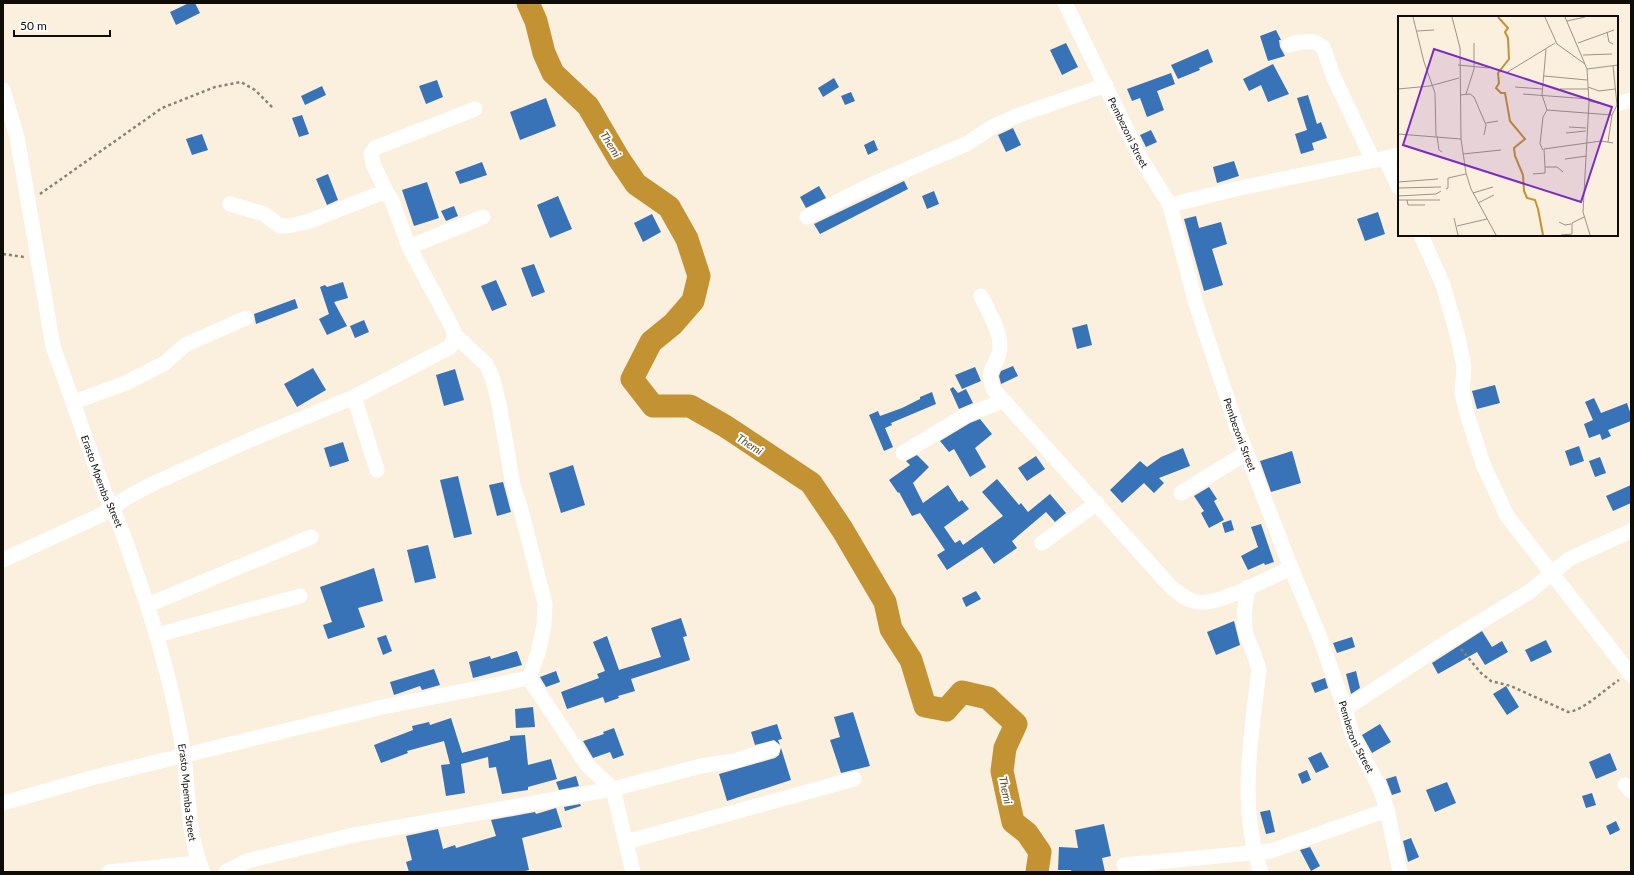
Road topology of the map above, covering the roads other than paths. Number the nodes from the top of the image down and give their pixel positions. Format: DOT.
graph roads {
  1 [pos="1065,3"];
  2 [pos="1289,45"];
  3 [pos="1106,85"];
  4 [pos="3,90"];
  5 [pos="1631,100"];
  6 [pos="1618,104"];
  7 [pos="475,109"];
  8 [pos="1386,157"];
  9 [pos="1398,186"];
  10 [pos="388,195"];
  11 [pos="230,204"];
  12 [pos="1170,205"];
  13 [pos="483,217"];
  14 [pos="807,217"];
  15 [pos="1421,236"];
  16 [pos="409,247"];
  17 [pos="981,296"];
  18 [pos="246,318"];
  19 [pos="455,335"];
  20 [pos="354,397"];
  21 [pos="1003,401"];
  22 [pos="74,402"];
  23 [pos="903,453"];
  24 [pos="1246,453"];
  25 [pos="378,470"];
  26 [pos="1181,493"];
  27 [pos="1097,503"];
  28 [pos="113,508"];
  29 [pos="1631,531"];
  30 [pos="311,537"];
  31 [pos="1042,543"];
  32 [pos="3,560"];
  33 [pos="1291,568"];
  34 [pos="1551,574"];
  35 [pos="1248,587"];
  36 [pos="300,596"];
  37 [pos="148,605"];
  38 [pos="157,635"];
  39 [pos="1630,674"];
  40 [pos="529,678"];
  41 [pos="1345,709"];
  42 [pos="772,749"];
  43 [pos="184,757"];
  44 [pos="854,779"];
  45 [pos="613,790"];
  46 [pos="3,803"];
  47 [pos="1387,810"];
  48 [pos="626,842"];
  49 [pos="1255,854"];
  50 [pos="1124,865"];
  51 [pos="201,867"];
  52 [pos="109,872"];
  53 [pos="226,872"];
  54 [pos="633,872"];
  55 [pos="1261,872"];
  56 [pos="1400,872"];
  1 -- 3 [label="street, Pembezoni Street"];
  2 -- 8 [label="street"];
  3 -- 12 [label="street, Pembezoni Street"];
  3 -- 14 [label="street"];
  4 -- 22 [label="street, Erasto Mpemba Street"];
  5 -- 6 [label="street"];
  7 -- 10 [label="street"];
  8 -- 9 [label="street"];
  8 -- 12 [label="street"];
  10 -- 11 [label="street"];
  10 -- 16 [label="street"];
  12 -- 24 [label="street, Pembezoni Street"];
  13 -- 16 [label="street"];
  15 -- 34 [label="street"];
  16 -- 19 [label="street"];
  17 -- 21 [label="street"];
  18 -- 22 [label="street"];
  19 -- 20 [label="street"];
  19 -- 40 [label="street"];
  20 -- 25 [label="street"];
  20 -- 28 [label="street"];
  21 -- 23 [label="street"];
  21 -- 27 [label="street"];
  22 -- 28 [label="street, Erasto Mpemba Street"];
  24 -- 26 [label="street"];
  24 -- 33 [label="street, Pembezoni Street"];
  27 -- 31 [label="street"];
  27 -- 35 [label="street"];
  28 -- 32 [label="street"];
  28 -- 37 [label="street, Erasto Mpemba Street"];
  29 -- 34 [label="street"];
  30 -- 37 [label="street"];
  33 -- 35 [label="street"];
  33 -- 41 [label="street, Pembezoni Street"];
  34 -- 39 [label="street"];
  34 -- 41 [label="street"];
  35 -- 49 [label="street"];
  36 -- 38 [label="street"];
  37 -- 38 [label="street, Erasto Mpemba Street"];
  38 -- 43 [label="street, Erasto Mpemba Street"];
  40 -- 43 [label="street"];
  40 -- 45 [label="street"];
  41 -- 47 [label="street, Pembezoni Street"];
  42 -- 45 [label="street"];
  43 -- 46 [label="street"];
  43 -- 51 [label="street, Erasto Mpemba Street"];
  44 -- 48 [label="street"];
  45 -- 48 [label="street"];
  45 -- 53 [label="street"];
  47 -- 49 [label="street"];
  47 -- 56 [label="street, Pembezoni Street"];
  48 -- 54 [label="street"];
  49 -- 50 [label="street"];
  49 -- 55 [label="street"];
  51 -- 52 [label="street"];
}
